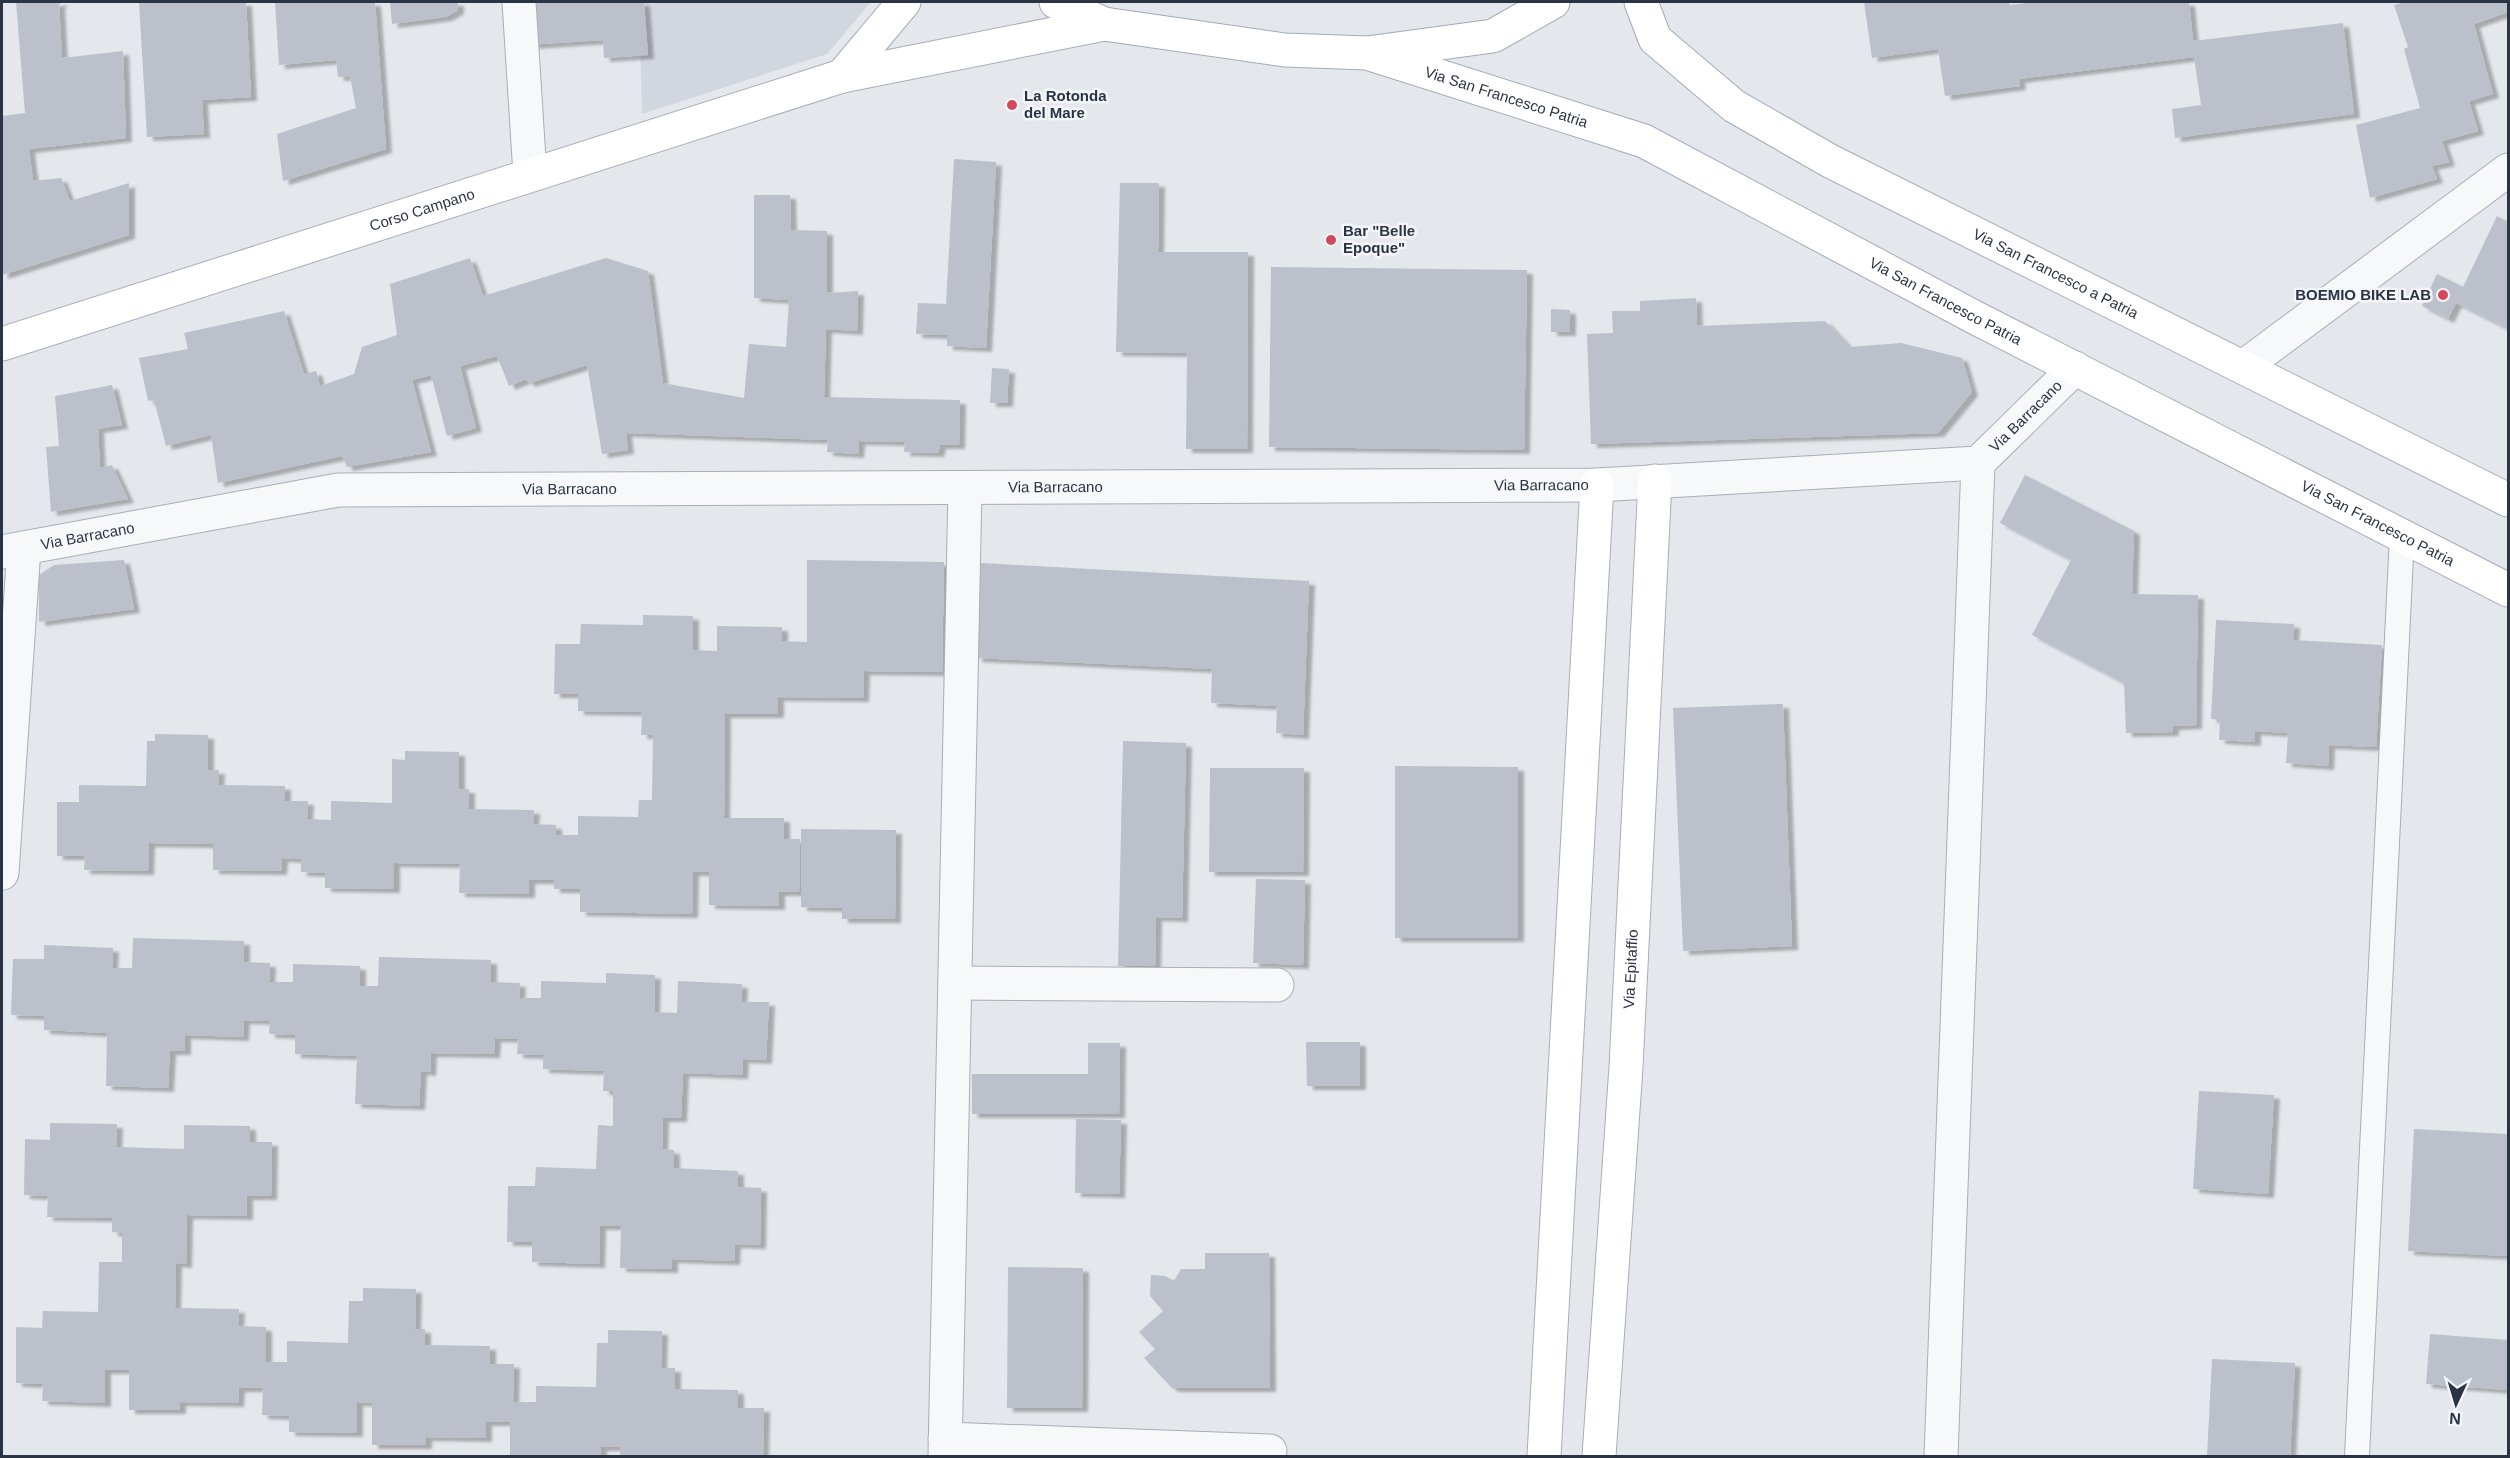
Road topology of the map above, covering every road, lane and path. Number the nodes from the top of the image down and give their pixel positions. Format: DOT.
graph roads {
  1 [pos="519,2"];
  2 [pos="904,2"];
  3 [pos="1056,2"];
  4 [pos="1553,2"];
  5 [pos="1641,2"];
  6 [pos="1104,24"];
  7 [pos="1367,53"];
  8 [pos="842,76"];
  9 [pos="2508,171"];
  10 [pos="530,175"];
  11 [pos="2,344"];
  12 [pos="2075,368"];
  13 [pos="2243,368"];
  14 [pos="1978,463"];
  15 [pos="1655,482"];
  16 [pos="1597,485"];
  17 [pos="965,488"];
  18 [pos="2508,500"];
  19 [pos="2402,536"];
  20 [pos="13,550"];
  21 [pos="2508,590"];
  22 [pos="2,873"];
  23 [pos="955,982"];
  24 [pos="1277,985"];
  25 [pos="945,1448"];
  26 [pos="1270,1452"];
  27 [pos="1545,1456"];
  28 [pos="1599,1456"];
  29 [pos="1941,1456"];
  30 [pos="2357,1456"];
  1 -- 10 [label="street"];
  2 -- 8 [label="main road"];
  3 -- 6 [label="main road"];
  4 -- 7 [label="main road"];
  5 -- 13 [label="main road, Via San Francesco a Patria"];
  6 -- 7 [label="main road"];
  6 -- 8 [label="main road, Corso Campano"];
  7 -- 12 [label="main road, Via San Francesco Patria"];
  8 -- 10 [label="main road, Corso Campano"];
  9 -- 13 [label="street"];
  10 -- 11 [label="main road, Corso Campano"];
  12 -- 14 [label="street, Via Barracano"];
  12 -- 19 [label="main road, Via San Francesco Patria"];
  13 -- 18 [label="main road, Via San Francesco a Patria"];
  14 -- 15 [label="street, Via Barracano"];
  14 -- 29 [label="street"];
  15 -- 16 [label="street, Via Barracano"];
  15 -- 28 [label="main road, Via Epitaffio"];
  16 -- 17 [label="street, Via Barracano"];
  16 -- 27 [label="main road"];
  17 -- 20 [label="street, Via Barracano"];
  17 -- 23 [label="street"];
  19 -- 21 [label="main road, Via San Francesco Patria"];
  19 -- 30 [label="lane"];
  20 -- 22 [label="street"];
  23 -- 24 [label="street"];
  23 -- 25 [label="street"];
  25 -- 26 [label="street"];
}
